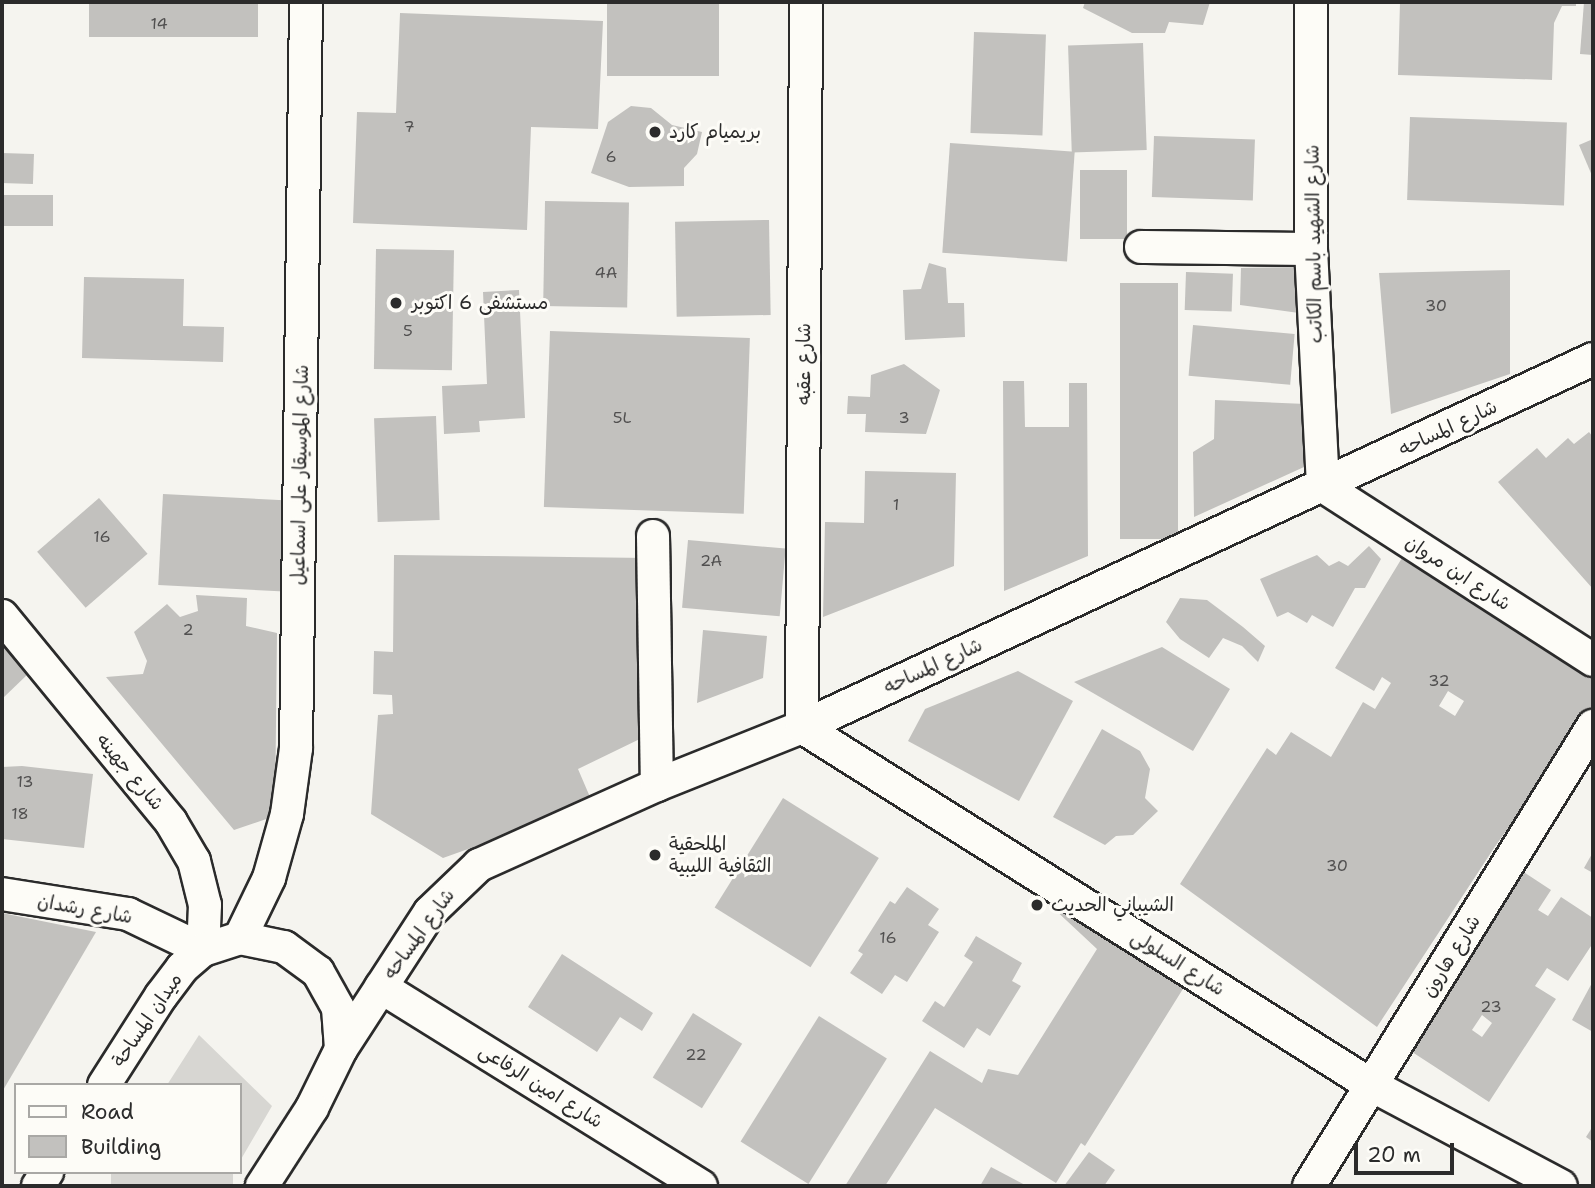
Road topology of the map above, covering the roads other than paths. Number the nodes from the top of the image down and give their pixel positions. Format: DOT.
graph roads {
  1 [pos="306,2"];
  2 [pos="806,2"];
  3 [pos="1311,2"];
  4 [pos="1141,247"];
  5 [pos="1311,249"];
  6 [pos="1593,359"];
  7 [pos="1323,486"];
  8 [pos="653,536"];
  9 [pos="2,617"];
  10 [pos="1593,660"];
  11 [pos="1593,726"];
  12 [pos="802,727"];
  13 [pos="657,785"];
  14 [pos="2,894"];
  15 [pos="240,938"];
  16 [pos="203,950"];
  17 [pos="381,987"];
  18 [pos="341,1049"];
  19 [pos="104,1083"];
  20 [pos="1371,1085"];
  21 [pos="262,1186"];
  22 [pos="701,1186"];
  23 [pos="1309,1186"];
  24 [pos="1561,1186"];
  1 -- 15 [label="street, شارع الموسيقار على اسماعيل"];
  2 -- 12 [label="street, شارع عقبه"];
  3 -- 5 [label="street, شارع الشهيد باسم الكاتب"];
  4 -- 5 [label="street"];
  5 -- 7 [label="street, شارع الشهيد باسم الكاتب"];
  6 -- 7 [label="street, شارع المساحه"];
  7 -- 10 [label="street, شارع ابن مروان"];
  7 -- 12 [label="street, شارع المساحه"];
  8 -- 13 [label="street"];
  9 -- 16 [label="street, شارع جهينه"];
  11 -- 20 [label="street, شارع هارون"];
  12 -- 13 [label="street, شارع المساحه"];
  12 -- 20 [label="street, شارع السلولى"];
  13 -- 17 [label="street, شارع المساحه"];
  14 -- 16 [label="street, شارع رشدان"];
  15 -- 16 [label="street, ميدان المساحة"];
  15 -- 18 [label="street, ميدان المساحة"];
  16 -- 19 [label="street, ميدان المساحة"];
  17 -- 18 [label="street, شارع المساحه"];
  17 -- 22 [label="street, شارع امين الرفاعى"];
  18 -- 21 [label="street, ميدان المساحة"];
  20 -- 23 [label="street, شارع هارون"];
  20 -- 24 [label="street, شارع السلولى"];
}
